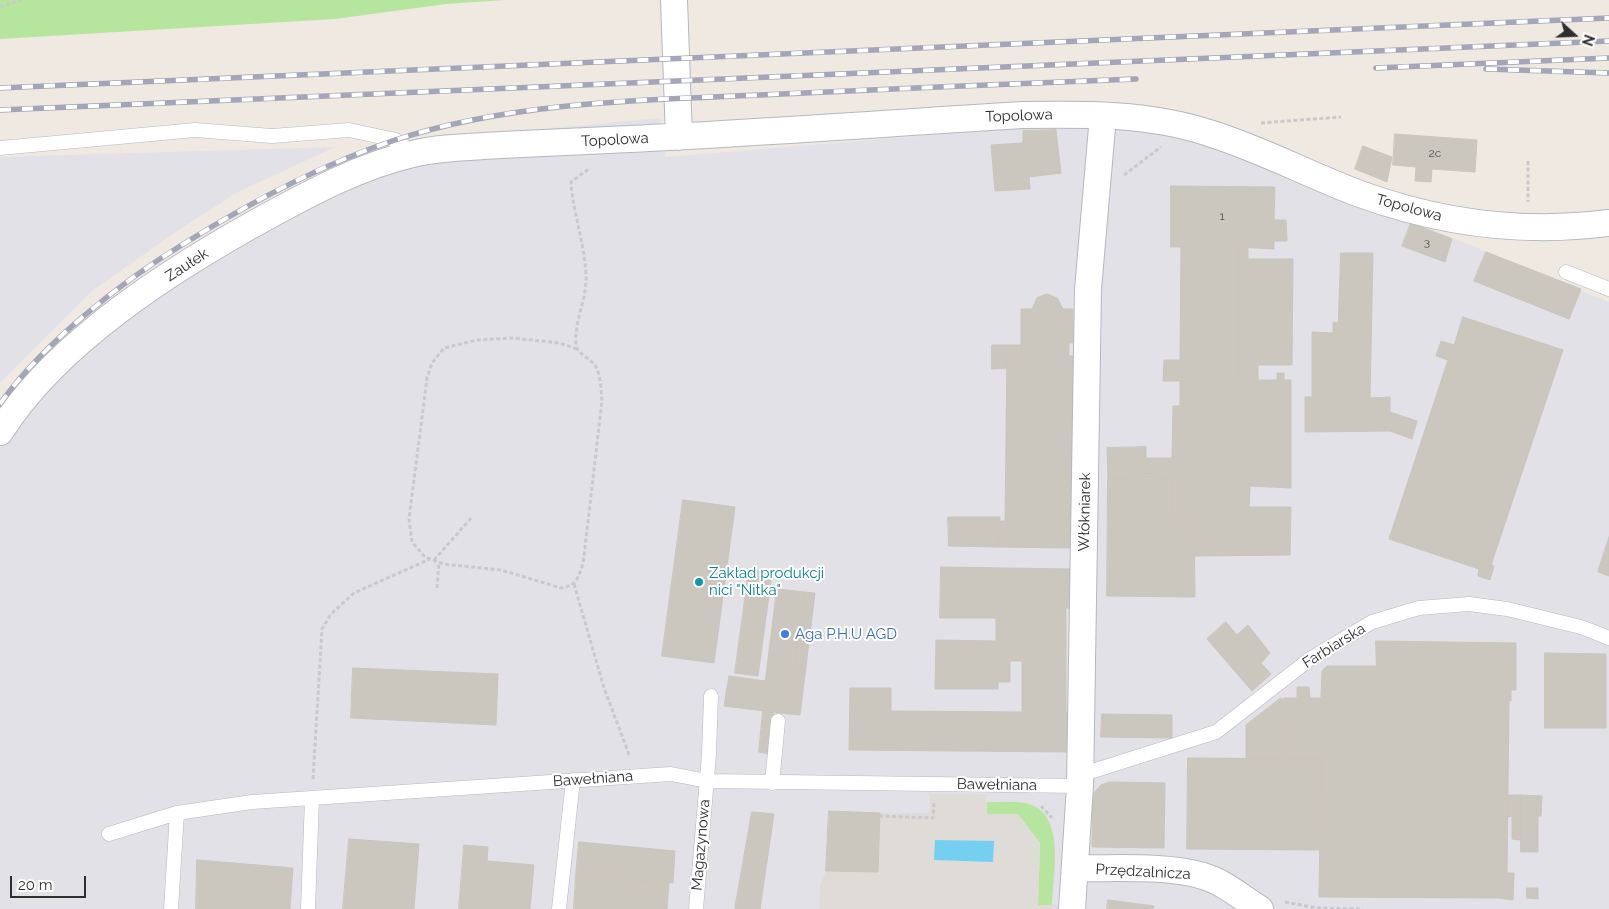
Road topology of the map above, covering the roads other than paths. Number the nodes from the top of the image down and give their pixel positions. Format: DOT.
graph roads {
  1 [pos="674,0"];
  2 [pos="1103,116"];
  3 [pos="679,137"];
  4 [pos="0,148"];
  5 [pos="413,154"];
  6 [pos="1609,222"];
  7 [pos="1566,272"];
  8 [pos="1609,289"];
  9 [pos="0,432"];
  10 [pos="1609,638"];
  11 [pos="711,696"];
  12 [pos="778,720"];
  13 [pos="573,780"];
  14 [pos="1080,780"];
  15 [pos="707,782"];
  16 [pos="772,782"];
  17 [pos="312,798"];
  18 [pos="178,813"];
  19 [pos="109,834"];
  20 [pos="1076,868"];
  21 [pos="171,909"];
  22 [pos="308,909"];
  23 [pos="558,909"];
  24 [pos="696,909"];
  25 [pos="1072,909"];
  26 [pos="1260,909"];
  1 -- 3 [label="street"];
  2 -- 3 [label="street, Topolowa"];
  2 -- 6 [label="street, Topolowa"];
  2 -- 14 [label="street, Włókniarek"];
  3 -- 5 [label="street, Topolowa"];
  4 -- 5 [label="lane"];
  5 -- 9 [label="street, Zaułek"];
  7 -- 8 [label="lane"];
  10 -- 14 [label="lane, Farbiarska"];
  11 -- 15 [label="lane, Magazynowa"];
  12 -- 16 [label="lane"];
  13 -- 15 [label="lane, Bawełniana"];
  13 -- 17 [label="lane, Bawełniana"];
  13 -- 23 [label="lane"];
  14 -- 16 [label="lane, Bawełniana"];
  14 -- 20 [label="street, Włókniarek"];
  15 -- 16 [label="lane, Bawełniana"];
  15 -- 24 [label="lane, Magazynowa"];
  17 -- 18 [label="lane, Bawełniana"];
  17 -- 22 [label="lane"];
  18 -- 19 [label="lane, Bawełniana"];
  18 -- 21 [label="lane"];
  20 -- 25 [label="street, Włókniarek"];
  20 -- 26 [label="street, Przędzalnicza"];
}
